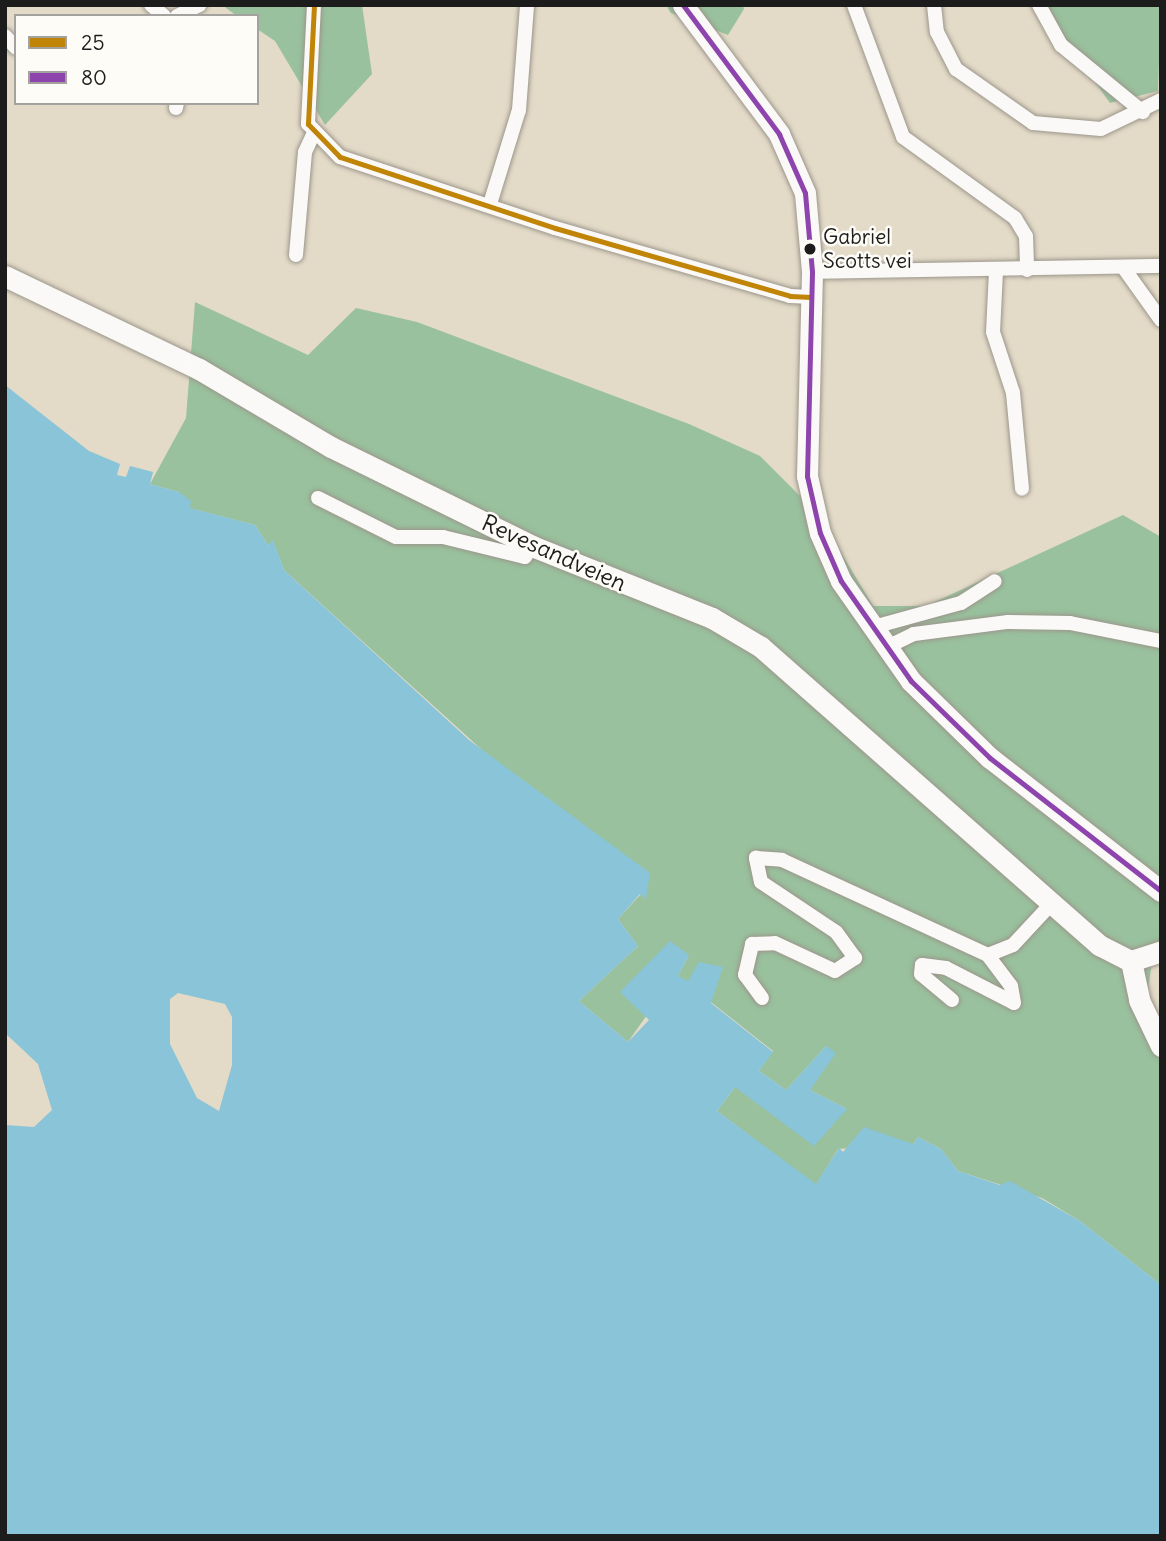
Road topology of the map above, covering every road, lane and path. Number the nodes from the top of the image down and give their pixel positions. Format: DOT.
graph roads {
  1 [pos="200,5"];
  2 [pos="314,5"];
  3 [pos="527,5"];
  4 [pos="683,5"];
  5 [pos="854,5"];
  6 [pos="934,5"];
  7 [pos="1039,5"];
  8 [pos="181,14"];
  9 [pos="1161,100"];
  10 [pos="1143,112"];
  11 [pos="313,135"];
  12 [pos="490,204"];
  13 [pos="296,255"];
  14 [pos="1161,266"];
  15 [pos="1123,267"];
  16 [pos="1027,270"];
  17 [pos="996,271"];
  18 [pos="812,272"];
  19 [pos="5,276"];
  20 [pos="811,297"];
  21 [pos="1161,320"];
  22 [pos="1022,489"];
  23 [pos="318,498"];
  24 [pos="532,546"];
  25 [pos="995,581"];
  26 [pos="870,628"];
  27 [pos="1161,640"];
  28 [pos="885,648"];
  29 [pos="1161,891"];
  30 [pos="1052,903"];
  31 [pos="1161,951"];
  32 [pos="988,955"];
  33 [pos="1132,961"];
  34 [pos="762,998"];
  35 [pos="952,1000"];
  36 [pos="1161,1046"];
  1 -- 8 [label="street"];
  2 -- 11 [label="street"];
  3 -- 12 [label="street"];
  4 -- 18 [label="main road"];
  5 -- 16 [label="street"];
  6 -- 10 [label="street"];
  7 -- 10 [label="street"];
  9 -- 10 [label="street"];
  11 -- 12 [label="street"];
  11 -- 13 [label="street"];
  12 -- 20 [label="street"];
  14 -- 15 [label="street"];
  15 -- 16 [label="street"];
  15 -- 21 [label="street"];
  16 -- 17 [label="street"];
  17 -- 18 [label="street"];
  17 -- 22 [label="street"];
  18 -- 20 [label="main road"];
  19 -- 24 [label="main road, Revesandveien"];
  20 -- 26 [label="main road"];
  23 -- 24 [label="street"];
  24 -- 30 [label="main road, Revesandveien"];
  25 -- 26 [label="street"];
  26 -- 28 [label="main road"];
  27 -- 28 [label="street"];
  28 -- 29 [label="main road"];
  30 -- 32 [label="street"];
  30 -- 33 [label="main road, Revesandveien"];
  31 -- 33 [label="main road"];
  32 -- 34 [label="street"];
  32 -- 35 [label="street"];
  33 -- 36 [label="main road"];
}
